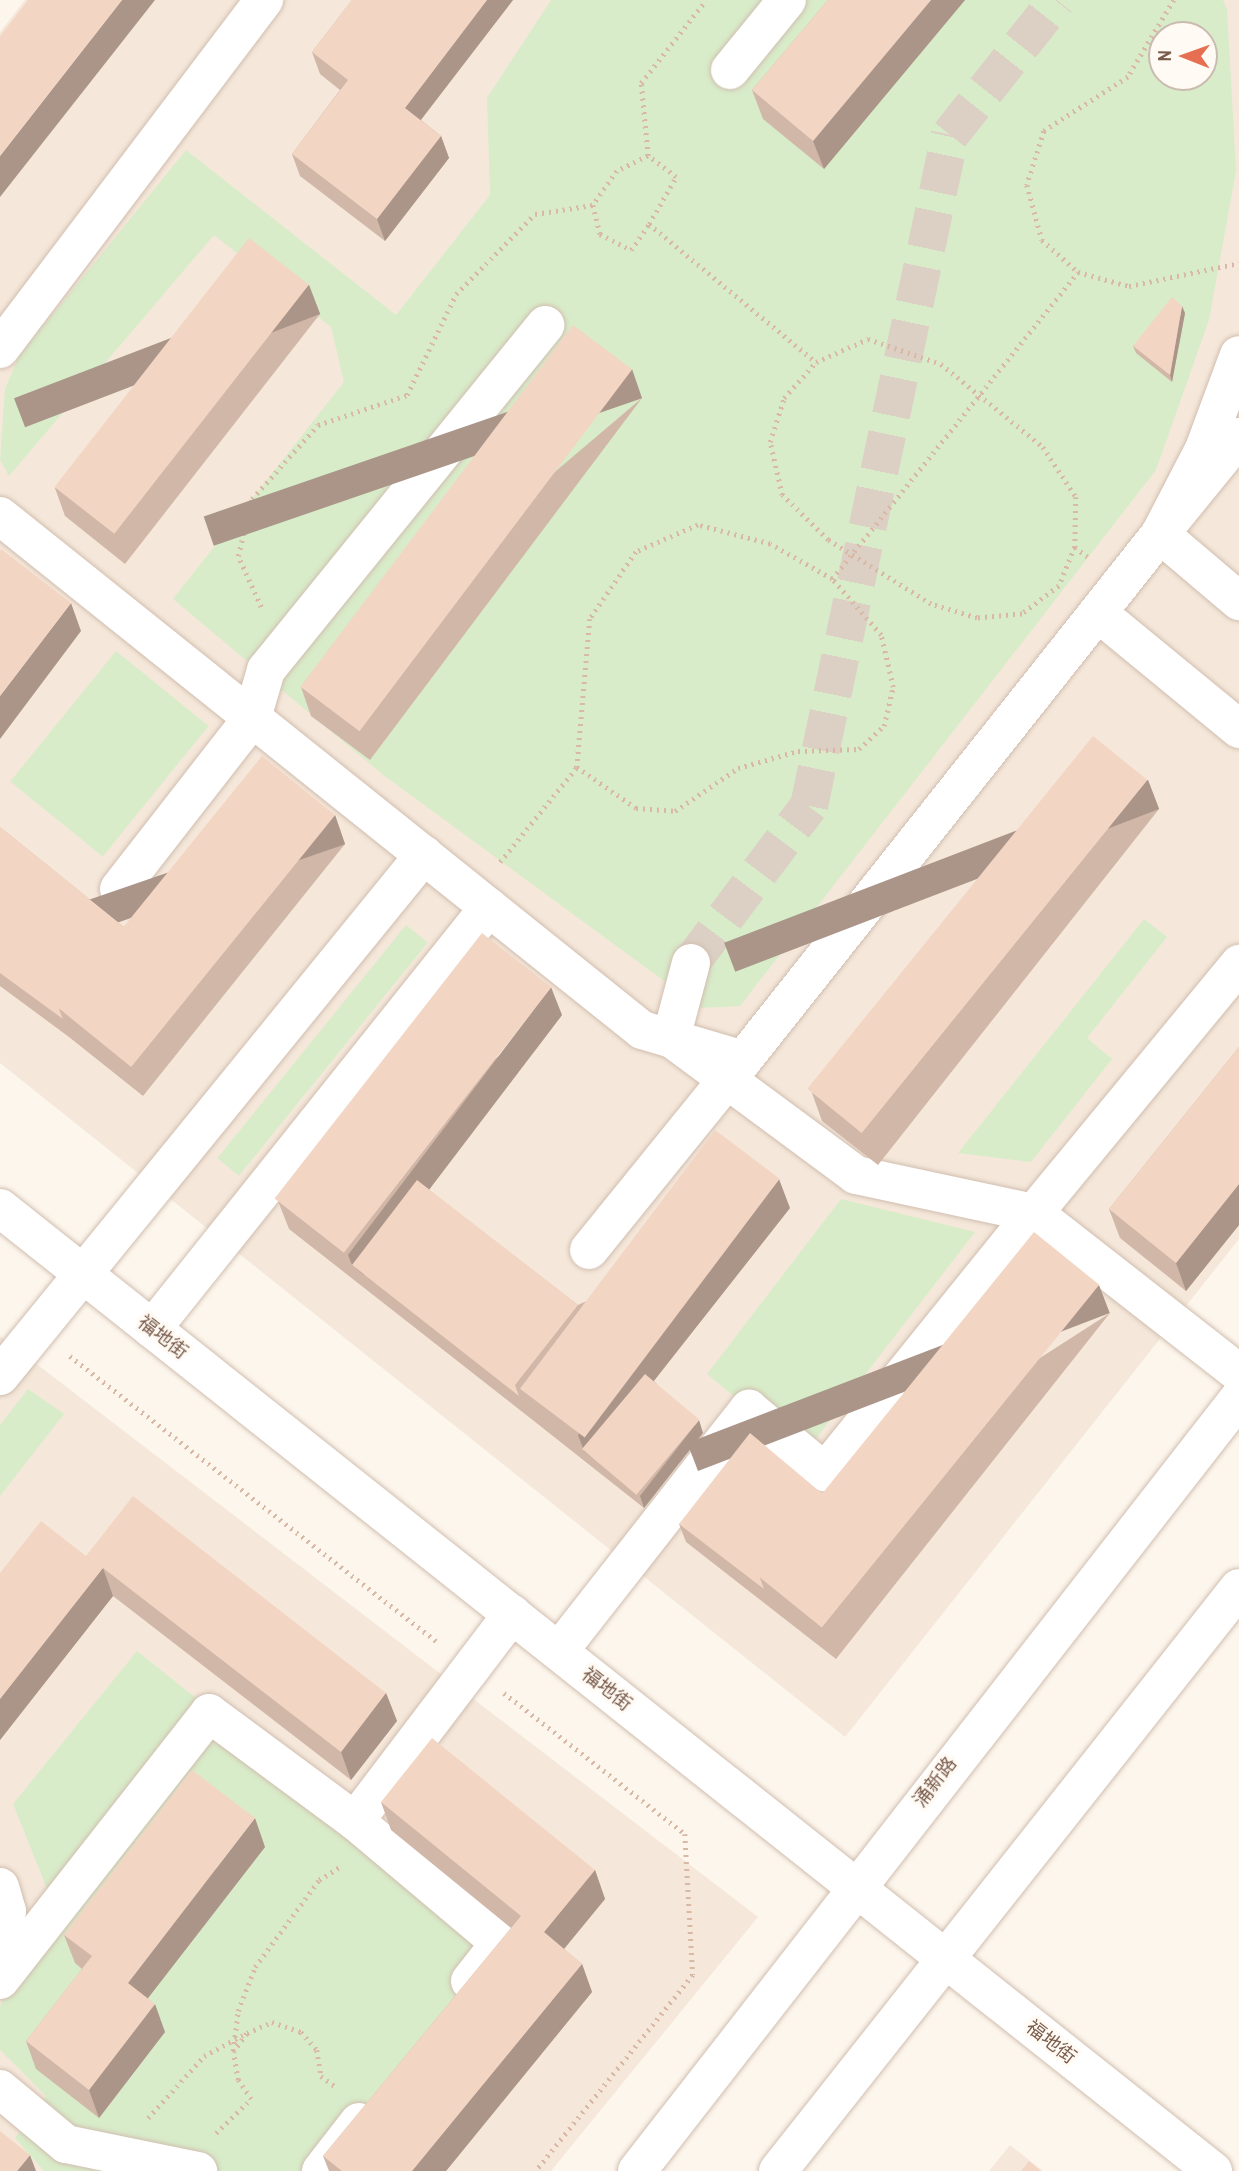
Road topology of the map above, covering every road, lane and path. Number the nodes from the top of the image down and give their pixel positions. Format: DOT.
graph roads {
  1 [pos="264,0"];
  2 [pos="706,0"];
  3 [pos="787,0"];
  4 [pos="1174,0"];
  5 [pos="730,70"];
  6 [pos="648,156"];
  7 [pos="593,205"];
  8 [pos="649,224"];
  9 [pos="1239,263"];
  10 [pos="1078,272"];
  11 [pos="545,325"];
  12 [pos="0,349"];
  13 [pos="1239,355"];
  14 [pos="816,362"];
  15 [pos="977,394"];
  16 [pos="1239,437"];
  17 [pos="0,516"];
  18 [pos="1160,534"];
  19 [pos="856,557"];
  20 [pos="832,579"];
  21 [pos="1239,601"];
  22 [pos="1098,613"];
  23 [pos="286,644"];
  24 [pos="253,718"];
  25 [pos="1239,729"];
  26 [pos="577,767"];
  27 [pos="424,855"];
  28 [pos="119,889"];
  29 [pos="481,901"];
  30 [pos="691,963"];
  31 [pos="1239,964"];
  32 [pos="671,1038"];
  33 [pos="743,1060"];
  34 [pos="0,1208"];
  35 [pos="1034,1213"];
  36 [pos="589,1250"];
  37 [pos="82,1273"];
  38 [pos="152,1329"];
  39 [pos="1239,1373"];
  40 [pos="0,1376"];
  41 [pos="1239,1398"];
  42 [pos="1239,1588"];
  43 [pos="512,1614"];
  44 [pos="559,1651"];
  45 [pos="368,1831"];
  46 [pos="854,1885"];
  47 [pos="0,1887"];
  48 [pos="0,1950"];
  49 [pos="944,1957"];
  50 [pos="0,1980"];
  51 [pos="451,2006"];
  52 [pos="247,2033"];
  53 [pos="230,2042"];
  54 [pos="233,2052"];
  55 [pos="0,2089"];
  56 [pos="377,2100"];
  57 [pos="119,2155"];
  58 [pos="190,2169"];
  59 [pos="321,2171"];
  60 [pos="638,2171"];
  61 [pos="778,2171"];
  62 [pos="1213,2171"];
  1 -- 12 [label="street"];
  2 -- 6 [label="path"];
  3 -- 5 [label="street"];
  4 -- 10 [label="path"];
  6 -- 7 [label="path"];
  6 -- 8 [label="path"];
  7 -- 8 [label="path"];
  7 -- 23 [label="path"];
  8 -- 14 [label="path"];
  9 -- 10 [label="path"];
  10 -- 15 [label="path"];
  11 -- 23 [label="street"];
  13 -- 18 [label="street"];
  14 -- 15 [label="path"];
  14 -- 19 [label="path"];
  15 -- 19 [label="path"];
  15 -- 19 [label="path"];
  16 -- 18 [label="street"];
  17 -- 24 [label="street"];
  18 -- 21 [label="street"];
  18 -- 22 [label="street"];
  19 -- 20 [label="path"];
  20 -- 26 [label="path"];
  20 -- 26 [label="path"];
  22 -- 25 [label="street"];
  22 -- 33 [label="street"];
  23 -- 24 [label="street"];
  24 -- 27 [label="street"];
  24 -- 28 [label="street"];
  26 -- 29 [label="path"];
  27 -- 29 [label="street"];
  27 -- 37 [label="street"];
  29 -- 32 [label="street"];
  29 -- 38 [label="street"];
  30 -- 32 [label="street"];
  31 -- 35 [label="street"];
  32 -- 33 [label="street"];
  32 -- 35 [label="street"];
  33 -- 36 [label="street"];
  34 -- 37 [label="street, 福地街"];
  35 -- 39 [label="street"];
  35 -- 44 [label="street"];
  37 -- 38 [label="street, 福地街"];
  37 -- 40 [label="street"];
  38 -- 43 [label="street, 福地街"];
  41 -- 46 [label="street, 涌新路"];
  42 -- 49 [label="street"];
  43 -- 44 [label="street, 福地街"];
  43 -- 45 [label="street"];
  44 -- 46 [label="street, 福地街"];
  45 -- 50 [label="street"];
  45 -- 51 [label="street"];
  45 -- 53 [label="path"];
  46 -- 49 [label="street, 福地街"];
  46 -- 60 [label="street, 涌新路"];
  47 -- 48 [label="street"];
  49 -- 61 [label="street"];
  49 -- 62 [label="street, 福地街"];
  52 -- 53 [label="path"];
  52 -- 54 [label="path"];
  52 -- 56 [label="path"];
  53 -- 54 [label="path"];
  53 -- 57 [label="path"];
  54 -- 58 [label="path"];
  55 -- 57 [label="street"];
  56 -- 59 [label="street"];
  57 -- 58 [label="street"];
}
